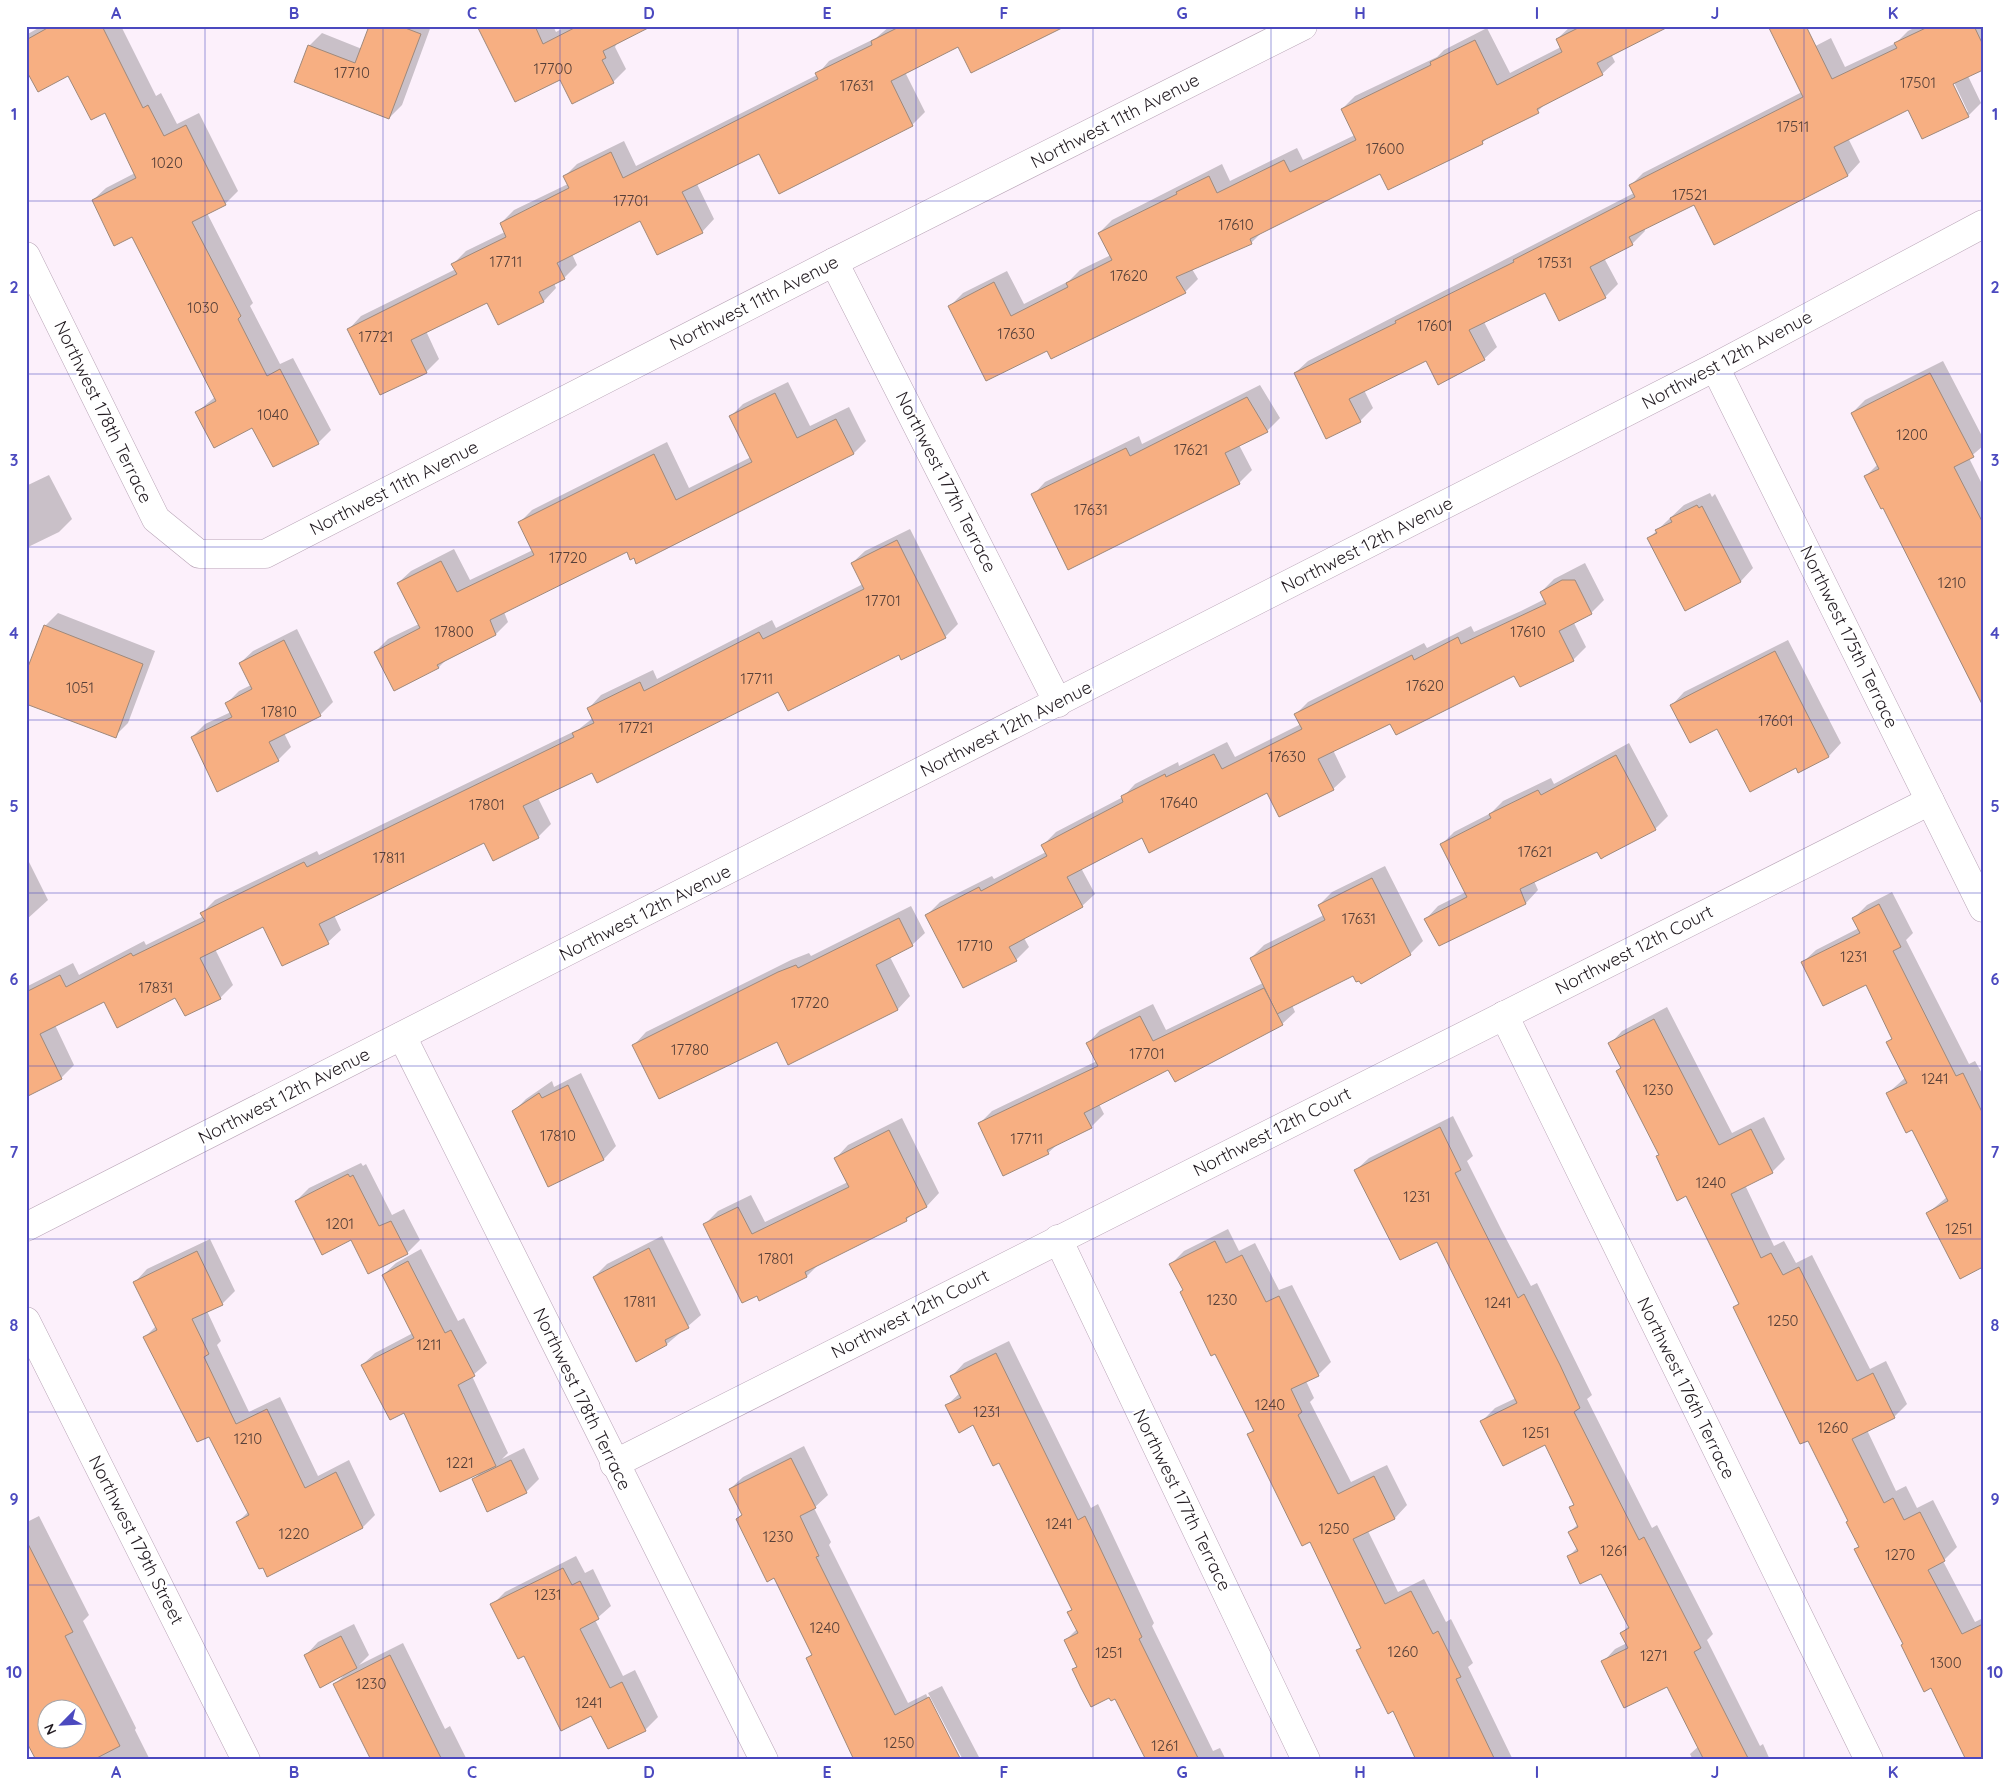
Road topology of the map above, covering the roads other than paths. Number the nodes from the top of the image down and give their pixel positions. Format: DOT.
graph roads {
  1 [pos="1303,26"];
  2 [pos="1983,224"];
  3 [pos="26,256"];
  4 [pos="834,262"];
  5 [pos="1715,368"];
  6 [pos="199,554"];
  7 [pos="1058,703"];
  8 [pos="1930,801"];
  9 [pos="1983,908"];
  10 [pos="1504,1015"];
  11 [pos="402,1036"];
  12 [pos="26,1227"];
  13 [pos="1058,1239"];
  14 [pos="26,1321"];
  15 [pos="614,1464"];
  16 [pos="246,1760"];
  17 [pos="764,1760"];
  18 [pos="1306,1760"];
  19 [pos="1869,1760"];
  1 -- 4 [label="street, Northwest 11th Avenue"];
  2 -- 5 [label="street, Northwest 12th Avenue"];
  3 -- 6 [label="street, Northwest 178th Terrace"];
  4 -- 6 [label="street, Northwest 11th Avenue"];
  4 -- 7 [label="street, Northwest 177th Terrace"];
  5 -- 7 [label="street, Northwest 12th Avenue"];
  5 -- 8 [label="street, Northwest 175th Terrace"];
  7 -- 11 [label="street, Northwest 12th Avenue"];
  8 -- 9 [label="street, Northwest 175th Terrace"];
  8 -- 10 [label="street, Northwest 12th Court"];
  10 -- 13 [label="street, Northwest 12th Court"];
  10 -- 19 [label="street, Northwest 176th Terrace"];
  11 -- 12 [label="street, Northwest 12th Avenue"];
  11 -- 15 [label="street, Northwest 178th Terrace"];
  13 -- 15 [label="street, Northwest 12th Court"];
  13 -- 18 [label="street, Northwest 177th Terrace"];
  14 -- 16 [label="street, Northwest 179th Street"];
  15 -- 17 [label="street, Northwest 178th Terrace"];
}
